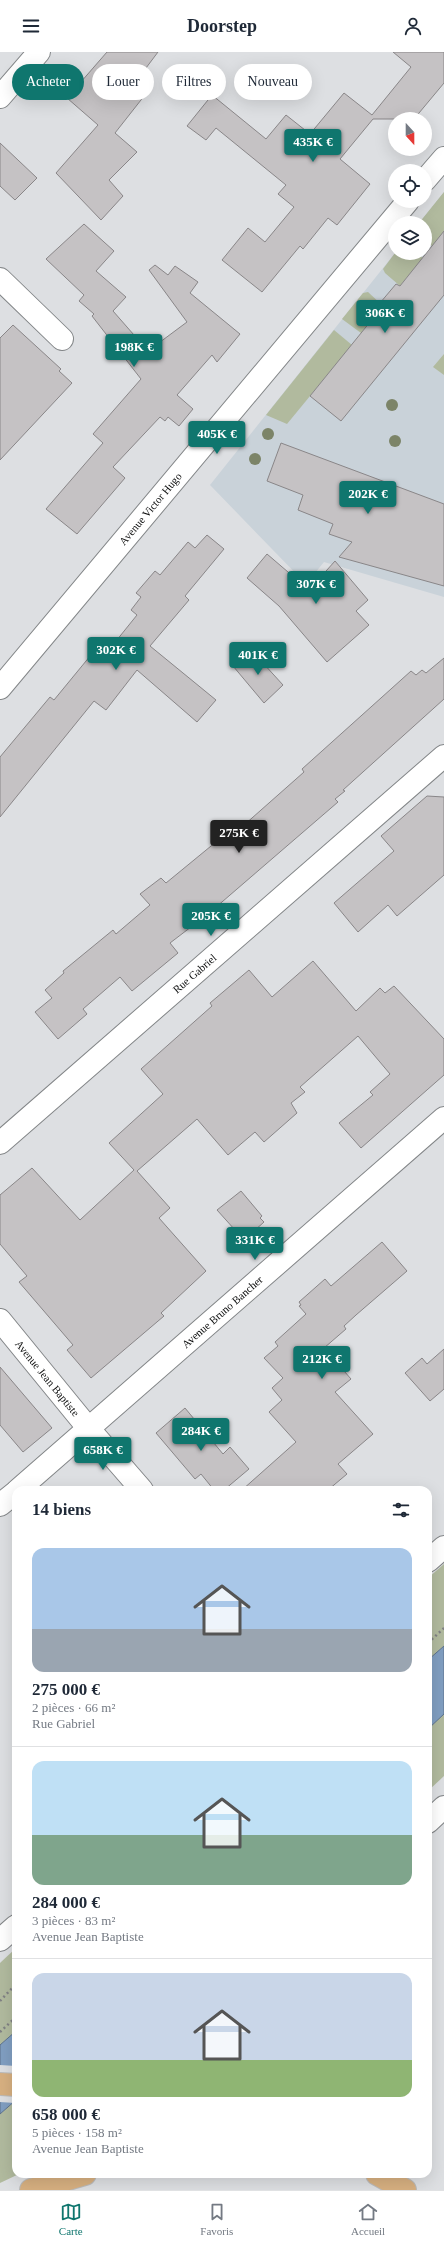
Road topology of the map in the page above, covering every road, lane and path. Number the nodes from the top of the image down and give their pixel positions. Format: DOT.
graph roads {
  1 [pos="39,52"];
  2 [pos="0,97"];
  3 [pos="444,158"];
  4 [pos="432,172"];
  5 [pos="402,208"];
  6 [pos="0,279"];
  7 [pos="62,339"];
  8 [pos="0,688"];
  9 [pos="440,767"];
  10 [pos="444,1118"];
  11 [pos="0,1143"];
  12 [pos="0,1320"];
  13 [pos="89,1429"];
  14 [pos="23,1486"];
  15 [pos="139,1486"];
  16 [pos="12,1495"];
  17 [pos="0,1505"];
  18 [pos="444,1547"];
  19 [pos="432,1558"];
  20 [pos="444,1628"];
  21 [pos="432,1639"];
  22 [pos="444,1807"];
  23 [pos="432,1818"];
  24 [pos="12,1930"];
  25 [pos="0,1940"];
  26 [pos="12,1988"];
  27 [pos="0,2001"];
  28 [pos="12,2021"];
  29 [pos="0,2032"];
  30 [pos="0,2084"];
  31 [pos="12,2085"];
  32 [pos="72,2178"];
  33 [pos="384,2178"];
  34 [pos="31,2190"];
  35 [pos="404,2190"];
  1 -- 2 [label="street"];
  3 -- 4 [label="street"];
  5 -- 8 [label="street, Avenue Victor Hugo"];
  6 -- 7 [label="street"];
  9 -- 11 [label="street, Rue Gabriel"];
  10 -- 13 [label="street, Avenue Bruno Bancher"];
  12 -- 13 [label="street, Avenue Jean Baptiste"];
  13 -- 14 [label="street, Avenue Bruno Bancher"];
  13 -- 15 [label="street, Avenue Jean Baptiste"];
  16 -- 17 [label="street, Avenue Bruno Bancher"];
  18 -- 19 [label="street"];
  20 -- 21 [label="path"];
  22 -- 23 [label="street"];
  24 -- 25 [label="street"];
  26 -- 27 [label="path"];
  28 -- 29 [label="path"];
  30 -- 31 [label="main road"];
  32 -- 34 [label="main road"];
  33 -- 35 [label="main road"];
}
